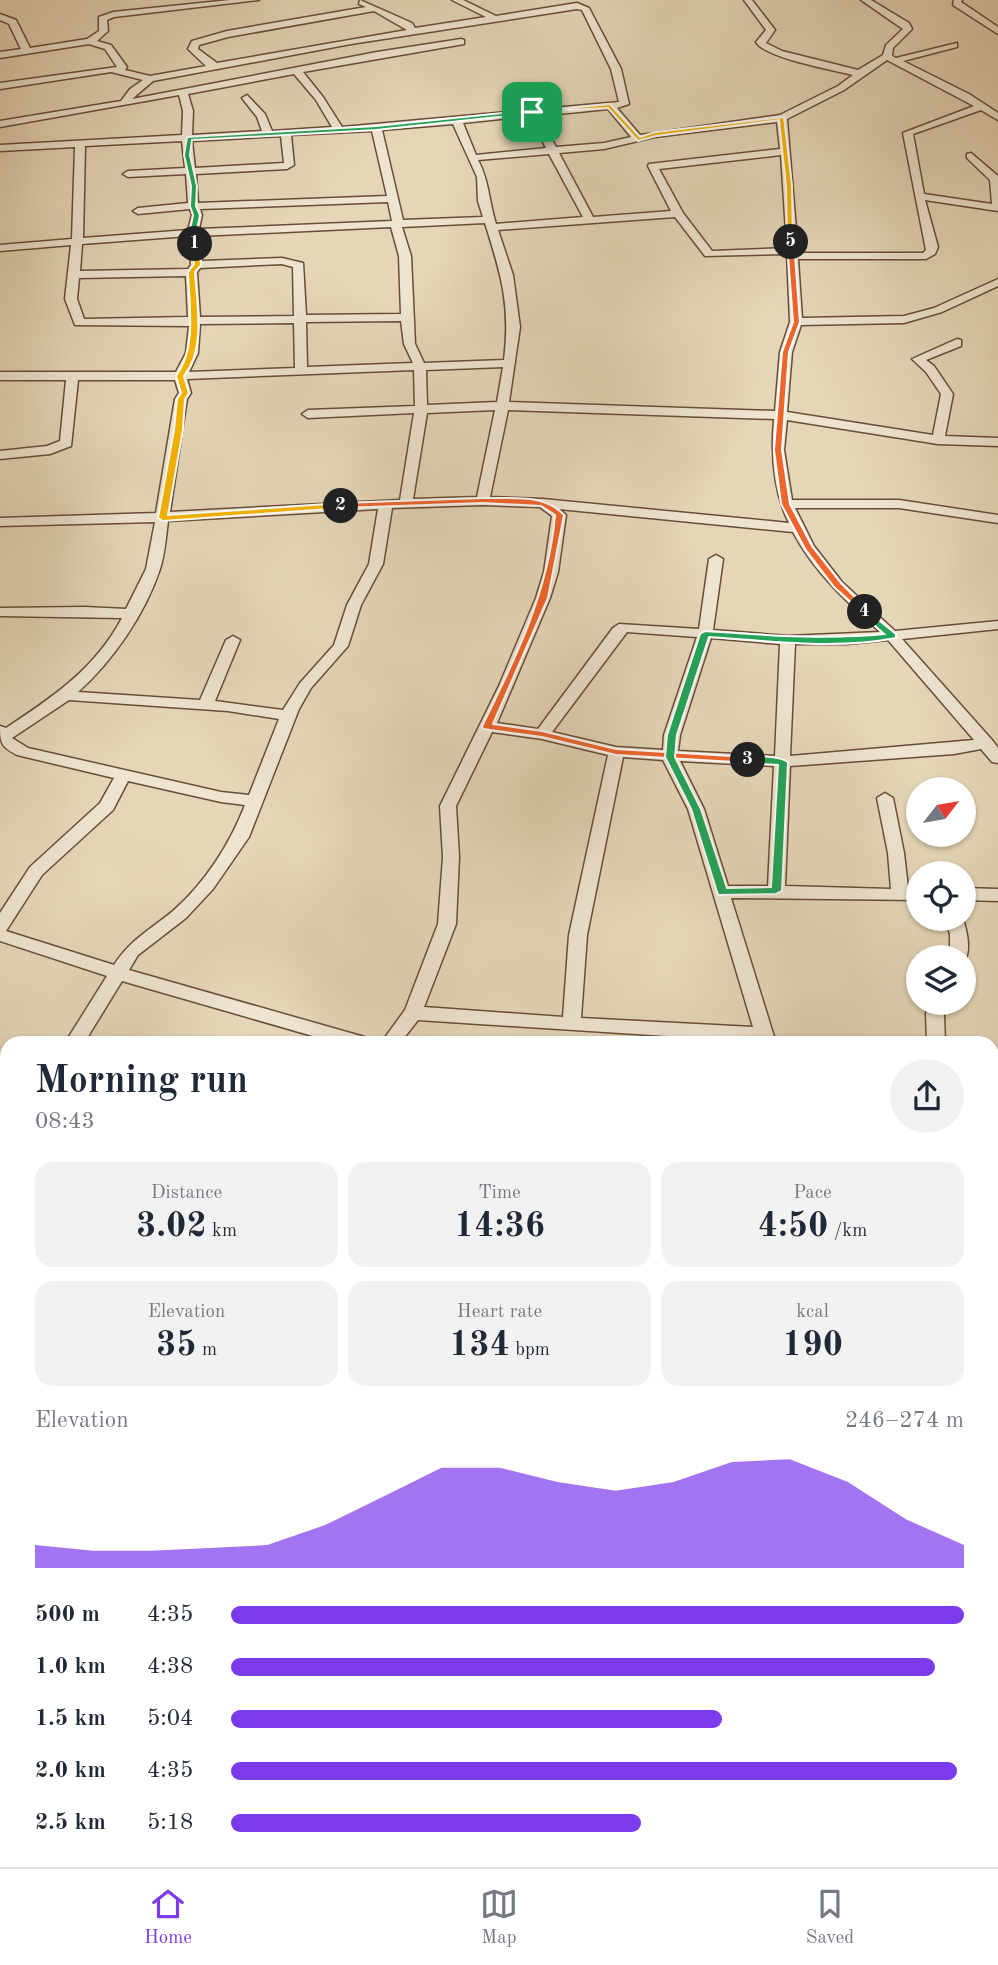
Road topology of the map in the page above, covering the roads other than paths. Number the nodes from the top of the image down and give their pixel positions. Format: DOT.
graph roads {
  1 [pos="255,0"];
  2 [pos="359,0"];
  3 [pos="456,0"];
  4 [pos="548,0"];
  5 [pos="748,0"];
  6 [pos="866,0"];
  7 [pos="958,0"];
  8 [pos="587,4"];
  9 [pos="561,8"];
  10 [pos="372,9"];
  11 [pos="0,17"];
  12 [pos="496,19"];
  13 [pos="412,31"];
  14 [pos="998,31"];
  15 [pos="89,41"];
  16 [pos="461,42"];
  17 [pos="954,45"];
  18 [pos="27,51"];
  19 [pos="0,55"];
  20 [pos="892,58"];
  21 [pos="219,67"];
  22 [pos="118,70"];
  23 [pos="296,70"];
  24 [pos="861,74"];
  25 [pos="150,79"];
  26 [pos="0,86"];
  27 [pos="183,93"];
  28 [pos="247,98"];
  29 [pos="124,103"];
  30 [pos="610,106"];
  31 [pos="982,107"];
  32 [pos="532,112"];
  33 [pos="998,117"];
  34 [pos="782,118"];
  35 [pos="457,121"];
  36 [pos="0,124"];
  37 [pos="376,128"];
  38 [pos="339,130"];
  39 [pos="268,134"];
  40 [pos="286,134"];
  41 [pos="189,138"];
  42 [pos="638,139"];
  43 [pos="80,144"];
  44 [pos="0,148"];
  45 [pos="554,150"];
  46 [pos="786,151"];
  47 [pos="971,156"];
  48 [pos="472,158"];
  49 [pos="190,170"];
  50 [pos="128,174"];
  51 [pos="919,196"];
  52 [pos="391,199"];
  53 [pos="193,206"];
  54 [pos="998,208"];
  55 [pos="138,211"];
  56 [pos="678,214"];
  57 [pos="590,221"];
  58 [pos="398,222"];
  59 [pos="490,223"];
  60 [pos="194,233"];
  61 [pos="77,242"];
  62 [pos="0,248"];
  63 [pos="792,254"];
  64 [pos="195,268"];
  65 [pos="74,275"];
  66 [pos="998,282"];
  67 [pos="406,317"];
  68 [pos="301,320"];
  69 [pos="796,322"];
  70 [pos="195,323"];
  71 [pos="957,343"];
  72 [pos="510,363"];
  73 [pos="420,365"];
  74 [pos="301,371"];
  75 [pos="0,376"];
  76 [pos="72,376"];
  77 [pos="180,376"];
  78 [pos="502,406"];
  79 [pos="421,409"];
  80 [pos="308,414"];
  81 [pos="780,415"];
  82 [pos="938,440"];
  83 [pos="998,442"];
  84 [pos="0,455"];
  85 [pos="483,501"];
  86 [pos="543,503"];
  87 [pos="386,504"];
  88 [pos="406,504"];
  89 [pos="786,504"];
  90 [pos="163,518"];
  91 [pos="998,519"];
  92 [pos="0,522"];
  93 [pos="797,528"];
  94 [pos="716,559"];
  95 [pos="0,612"];
  96 [pos="131,614"];
  97 [pos="998,625"];
  98 [pos="705,634"];
  99 [pos="892,636"];
  100 [pos="233,640"];
  101 [pos="788,640"];
  102 [pos="66,695"];
  103 [pos="206,704"];
  104 [pos="288,716"];
  105 [pos="487,726"];
  106 [pos="2,733"];
  107 [pos="542,734"];
  108 [pos="986,743"];
  109 [pos="616,752"];
  110 [pos="670,757"];
  111 [pos="998,758"];
  112 [pos="783,762"];
  113 [pos="123,775"];
  114 [pos="885,798"];
  115 [pos="256,801"];
  116 [pos="776,891"];
  117 [pos="722,892"];
  118 [pos="900,894"];
  119 [pos="906,894"];
  120 [pos="976,894"];
  121 [pos="998,895"];
  122 [pos="0,927"];
  123 [pos="0,935"];
  124 [pos="118,973"];
  125 [pos="412,1013"];
  126 [pos="935,1015"];
  127 [pos="572,1023"];
  128 [pos="78,1036"];
  129 [pos="337,1036"];
  130 [pos="395,1036"];
  131 [pos="730,1036"];
  132 [pos="765,1036"];
  133 [pos="936,1036"];
  1 -- 15 [label="street"];
  2 -- 10 [label="street"];
  3 -- 12 [label="street"];
  4 -- 9 [label="street"];
  5 -- 24 [label="street"];
  6 -- 20 [label="street"];
  7 -- 14 [label="street"];
  8 -- 9 [label="street"];
  8 -- 30 [label="street"];
  9 -- 12 [label="street"];
  10 -- 13 [label="street"];
  10 -- 21 [label="street"];
  11 -- 18 [label="street"];
  12 -- 13 [label="street"];
  13 -- 21 [label="street"];
  15 -- 18 [label="street"];
  15 -- 22 [label="street"];
  16 -- 23 [label="street"];
  17 -- 20 [label="street"];
  18 -- 19 [label="street"];
  20 -- 24 [label="street"];
  20 -- 31 [label="street"];
  21 -- 25 [label="street"];
  22 -- 25 [label="street"];
  22 -- 26 [label="street"];
  23 -- 27 [label="street"];
  23 -- 38 [label="street"];
  24 -- 34 [label="street"];
  25 -- 29 [label="street"];
  27 -- 29 [label="street"];
  27 -- 41 [label="street"];
  28 -- 39 [label="street"];
  29 -- 36 [label="street"];
  30 -- 32 [label="street"];
  30 -- 42 [label="street"];
  31 -- 33 [label="street"];
  31 -- 51 [label="street"];
  32 -- 35 [label="street"];
  32 -- 45 [label="street"];
  34 -- 42 [label="street"];
  34 -- 46 [label="street"];
  35 -- 37 [label="street"];
  35 -- 48 [label="street"];
  37 -- 38 [label="street"];
  37 -- 52 [label="street"];
  38 -- 40 [label="street"];
  39 -- 40 [label="street"];
  39 -- 41 [label="street"];
  40 -- 49 [label="street"];
  41 -- 43 [label="street"];
  41 -- 49 [label="street"];
  42 -- 45 [label="street"];
  43 -- 44 [label="street"];
  43 -- 61 [label="street"];
  45 -- 48 [label="street"];
  45 -- 57 [label="street"];
  46 -- 56 [label="street"];
  46 -- 63 [label="street"];
  47 -- 54 [label="street"];
  48 -- 59 [label="street"];
  49 -- 50 [label="street"];
  49 -- 53 [label="street"];
  51 -- 54 [label="street"];
  51 -- 63 [label="street"];
  52 -- 53 [label="street"];
  52 -- 58 [label="street"];
  53 -- 55 [label="street"];
  53 -- 60 [label="street"];
  56 -- 57 [label="street"];
  56 -- 63 [label="street"];
  57 -- 59 [label="street"];
  58 -- 59 [label="street"];
  58 -- 60 [label="street"];
  58 -- 67 [label="street"];
  59 -- 72 [label="street"];
  60 -- 61 [label="street"];
  60 -- 64 [label="street"];
  61 -- 62 [label="street"];
  61 -- 65 [label="street"];
  63 -- 69 [label="street"];
  64 -- 65 [label="street"];
  64 -- 68 [label="street"];
  64 -- 70 [label="street"];
  65 -- 70 [label="street"];
  66 -- 69 [label="street"];
  67 -- 68 [label="street"];
  67 -- 73 [label="street"];
  68 -- 70 [label="street"];
  68 -- 74 [label="street"];
  69 -- 81 [label="street"];
  70 -- 77 [label="street"];
  71 -- 82 [label="street"];
  72 -- 73 [label="street"];
  72 -- 78 [label="street"];
  73 -- 74 [label="street"];
  73 -- 79 [label="street"];
  74 -- 77 [label="street"];
  75 -- 76 [label="street"];
  76 -- 77 [label="street"];
  76 -- 84 [label="street"];
  77 -- 90 [label="street"];
  78 -- 79 [label="street"];
  78 -- 81 [label="street"];
  78 -- 85 [label="street"];
  79 -- 80 [label="street"];
  79 -- 88 [label="street"];
  81 -- 82 [label="street"];
  81 -- 89 [label="street"];
  82 -- 83 [label="street"];
  85 -- 86 [label="street"];
  85 -- 88 [label="street"];
  86 -- 93 [label="street"];
  86 -- 105 [label="street"];
  87 -- 88 [label="street"];
  87 -- 90 [label="street"];
  87 -- 104 [label="street"];
  89 -- 91 [label="street"];
  89 -- 93 [label="street"];
  90 -- 92 [label="street"];
  90 -- 96 [label="street"];
  93 -- 99 [label="street"];
  94 -- 98 [label="street"];
  95 -- 96 [label="street"];
  96 -- 102 [label="street"];
  97 -- 99 [label="street"];
  98 -- 101 [label="street"];
  98 -- 107 [label="street"];
  98 -- 110 [label="street"];
  99 -- 101 [label="street"];
  99 -- 108 [label="street"];
  100 -- 103 [label="street"];
  101 -- 112 [label="street"];
  102 -- 103 [label="street"];
  102 -- 106 [label="street"];
  103 -- 104 [label="street"];
  104 -- 115 [label="street"];
  105 -- 107 [label="street"];
  105 -- 125 [label="street"];
  106 -- 113 [label="street"];
  107 -- 109 [label="street"];
  108 -- 111 [label="street"];
  108 -- 112 [label="street"];
  109 -- 110 [label="street"];
  109 -- 127 [label="street"];
  110 -- 112 [label="street"];
  110 -- 117 [label="street"];
  112 -- 116 [label="street"];
  113 -- 115 [label="street"];
  113 -- 122 [label="street"];
  114 -- 118 [label="street"];
  115 -- 124 [label="street"];
  116 -- 117 [label="street"];
  116 -- 118 [label="street"];
  117 -- 132 [label="street"];
  118 -- 119 [label="street"];
  120 -- 121 [label="street"];
  123 -- 124 [label="street"];
  124 -- 128 [label="street"];
  124 -- 129 [label="street"];
  125 -- 127 [label="street"];
  125 -- 130 [label="street"];
  126 -- 133 [label="street"];
  127 -- 131 [label="street"];
}
